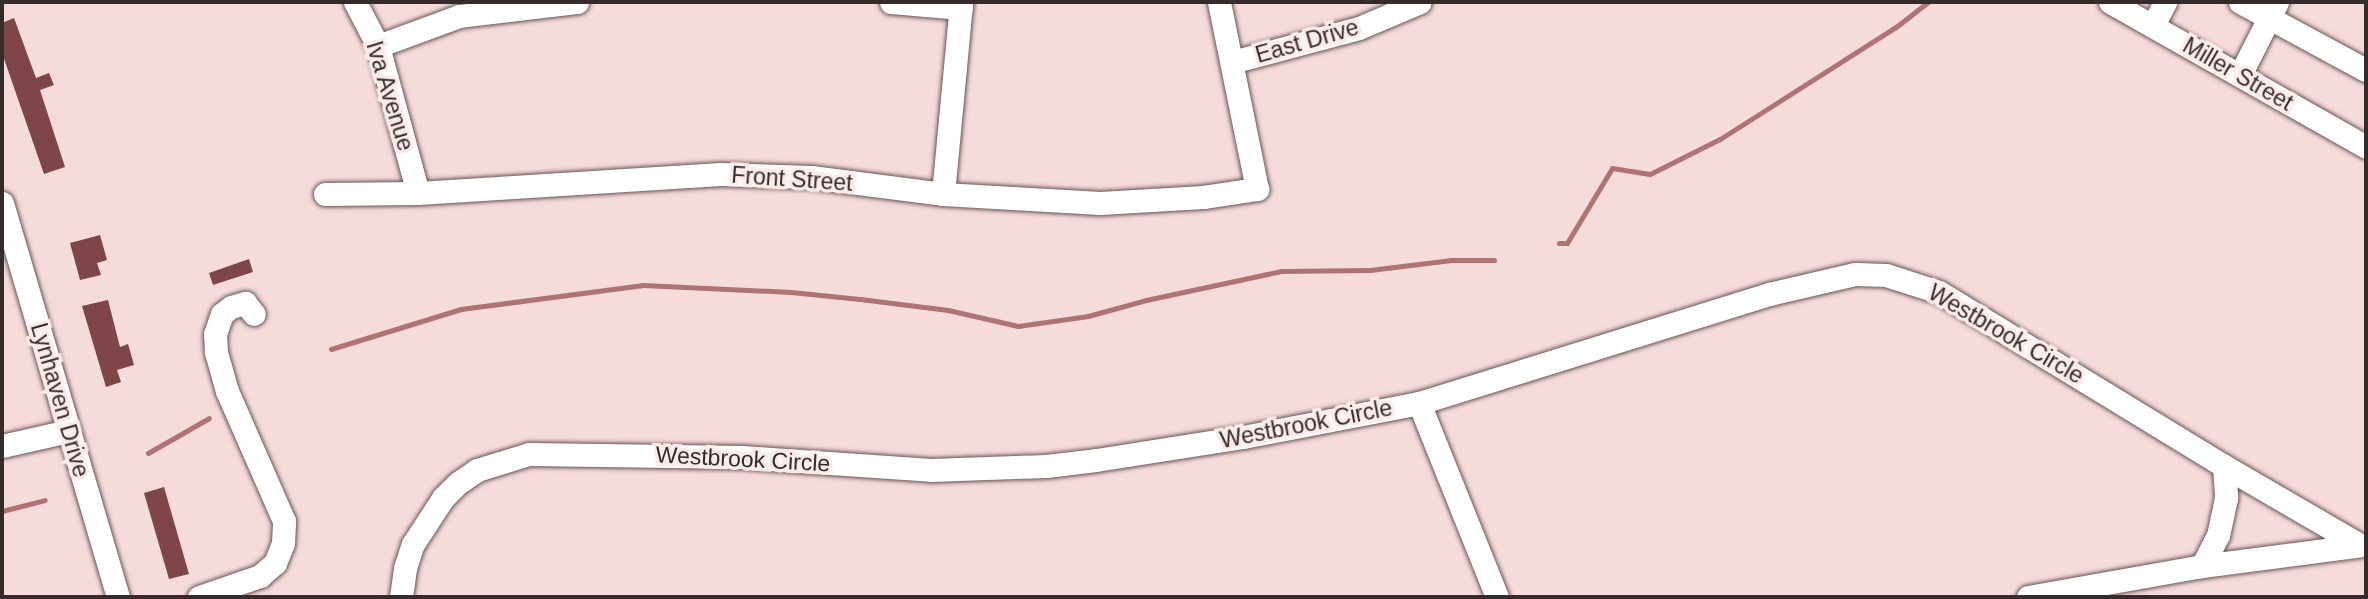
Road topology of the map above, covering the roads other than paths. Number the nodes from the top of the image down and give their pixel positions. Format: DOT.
graph roads {
  1 [pos="355,2"];
  2 [pos="577,2"];
  3 [pos="891,2"];
  4 [pos="1219,2"];
  5 [pos="1420,2"];
  6 [pos="2110,2"];
  7 [pos="2165,2"];
  8 [pos="2240,2"];
  9 [pos="961,5"];
  10 [pos="2273,10"];
  11 [pos="2153,26"];
  12 [pos="378,46"];
  13 [pos="1232,62"];
  14 [pos="2366,70"];
  15 [pos="2240,75"];
  16 [pos="2366,147"];
  17 [pos="418,193"];
  18 [pos="325,194"];
  19 [pos="943,194"];
  20 [pos="2,203"];
  21 [pos="254,314"];
  22 [pos="1419,403"];
  23 [pos="68,431"];
  24 [pos="2,446"];
  25 [pos="2224,467"];
  26 [pos="2362,544"];
  27 [pos="2202,566"];
  28 [pos="118,597"];
  29 [pos="200,597"];
  30 [pos="401,597"];
  31 [pos="1497,597"];
  32 [pos="2028,597"];
  1 -- 12 [label="street, Iva Avenue"];
  2 -- 12 [label="street"];
  3 -- 9 [label="street"];
  4 -- 13 [label="street"];
  5 -- 13 [label="street, East Drive"];
  6 -- 11 [label="street, Miller Street"];
  7 -- 11 [label="street"];
  8 -- 10 [label="street"];
  9 -- 19 [label="street"];
  10 -- 14 [label="street"];
  10 -- 15 [label="street"];
  11 -- 15 [label="street, Miller Street"];
  12 -- 17 [label="street, Iva Avenue"];
  13 -- 19 [label="street, Front Street"];
  15 -- 16 [label="street, Miller Street"];
  17 -- 18 [label="street, Front Street"];
  17 -- 19 [label="street, Front Street"];
  20 -- 23 [label="street, Lynhaven Drive"];
  21 -- 29 [label="street"];
  22 -- 25 [label="street, Westbrook Circle"];
  22 -- 30 [label="street, Westbrook Circle"];
  22 -- 31 [label="street"];
  23 -- 24 [label="street"];
  23 -- 28 [label="street, Lynhaven Drive"];
  25 -- 26 [label="street, Westbrook Circle"];
  25 -- 27 [label="street"];
  26 -- 27 [label="street, Westbrook Circle"];
  27 -- 32 [label="street, Westbrook Circle"];
}
